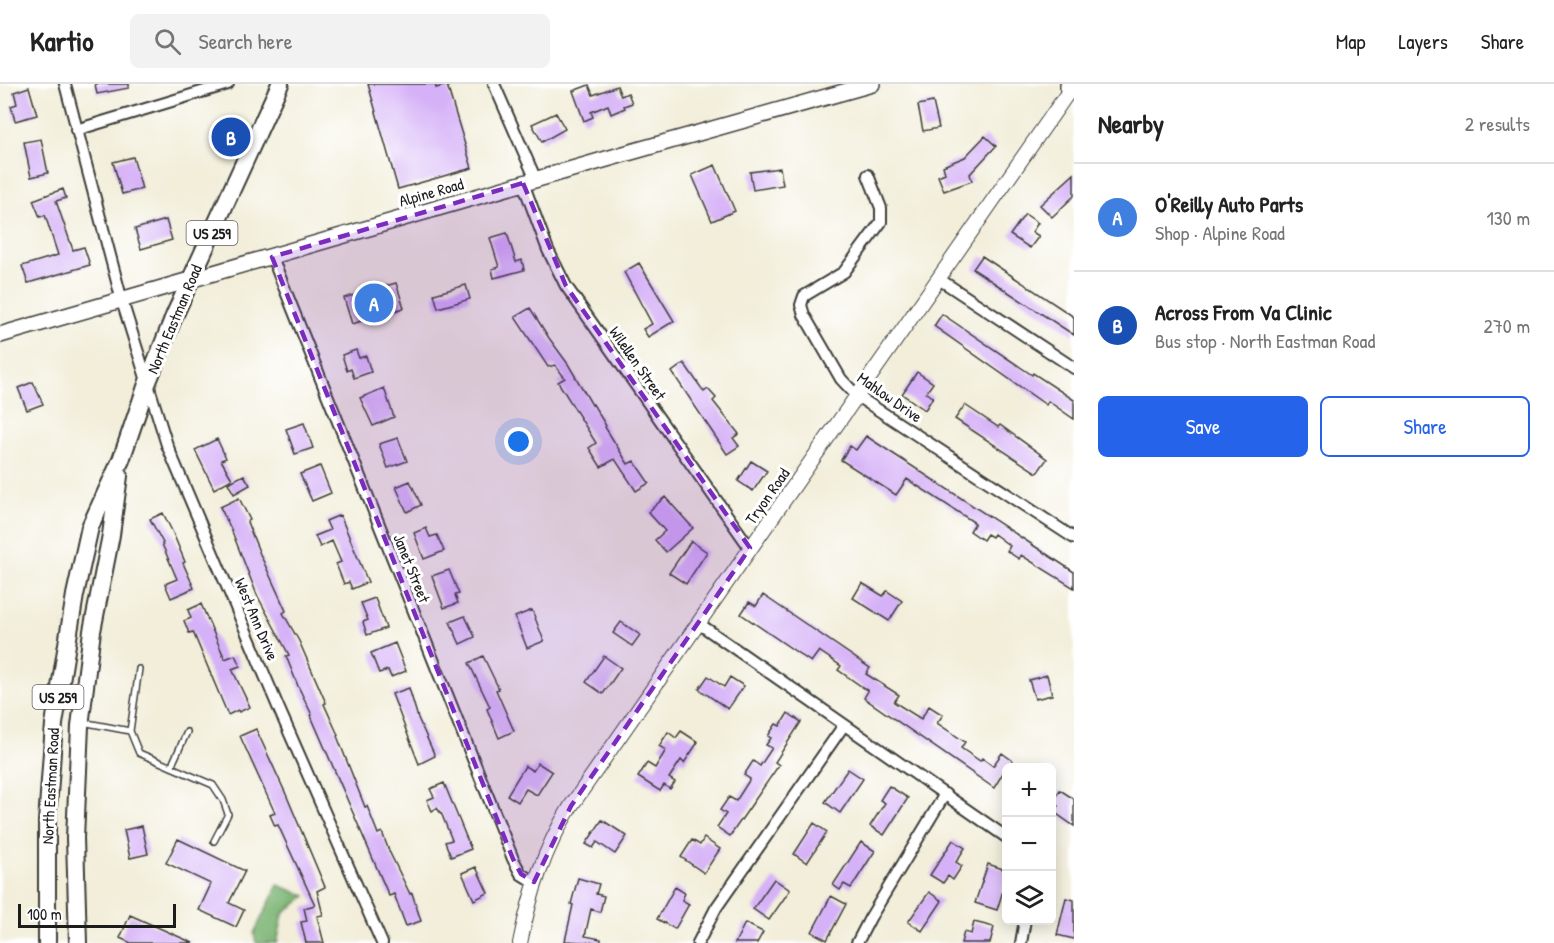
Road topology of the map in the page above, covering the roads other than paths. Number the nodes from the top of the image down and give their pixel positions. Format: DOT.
graph roads {
  1 [pos="65,84"];
  2 [pos="228,84"];
  3 [pos="280,84"];
  4 [pos="494,84"];
  5 [pos="872,84"];
  6 [pos="1070,87"];
  7 [pos="76,130"];
  8 [pos="868,175"];
  9 [pos="530,182"];
  10 [pos="272,257"];
  11 [pos="939,279"];
  12 [pos="190,281"];
  13 [pos="122,301"];
  14 [pos="0,335"];
  15 [pos="1074,368"];
  16 [pos="147,384"];
  17 [pos="857,396"];
  18 [pos="122,460"];
  19 [pos="1074,538"];
  20 [pos="750,548"];
  21 [pos="698,623"];
  22 [pos="139,669"];
  23 [pos="80,722"];
  24 [pos="844,725"];
  25 [pos="130,731"];
  26 [pos="187,732"];
  27 [pos="171,767"];
  28 [pos="945,794"];
  29 [pos="1002,834"];
  30 [pos="214,841"];
  31 [pos="46,853"];
  32 [pos="534,882"];
  33 [pos="1024,925"];
  34 [pos="77,936"];
  35 [pos="47,943"];
  36 [pos="382,943"];
  37 [pos="520,943"];
  38 [pos="698,943"];
  39 [pos="857,943"];
  40 [pos="1021,943"];
  1 -- 7 [label="street, West Ann Drive"];
  2 -- 7 [label="street"];
  3 -- 12 [label="main road, North Eastman Road / US 259"];
  4 -- 9 [label="street, Wilellen Street"];
  5 -- 9 [label="main road, Alpine Road"];
  6 -- 11 [label="street, Tryon Road"];
  7 -- 13 [label="street, West Ann Drive"];
  8 -- 17 [label="street, Mahlow Drive"];
  9 -- 10 [label="main road, Alpine Road"];
  9 -- 20 [label="street, Wilellen Street"];
  10 -- 12 [label="main road, Alpine Road"];
  10 -- 32 [label="street, Janet Street"];
  11 -- 15 [label="street"];
  11 -- 17 [label="street, Tryon Road"];
  12 -- 13 [label="main road, Alpine Road"];
  12 -- 16 [label="main road, North Eastman Road / US 259"];
  13 -- 14 [label="main road, Alpine Road"];
  13 -- 16 [label="street, West Ann Drive"];
  16 -- 18 [label="main road, North Eastman Road / US 259"];
  16 -- 36 [label="street, West Ann Drive"];
  17 -- 19 [label="street, Mahlow Drive"];
  17 -- 20 [label="street, Tryon Road"];
  18 -- 23 [label="main road, North Eastman Road / US 259"];
  18 -- 31 [label="main road, North Eastman Road / US 259"];
  20 -- 21 [label="street, Tryon Road"];
  21 -- 24 [label="street"];
  21 -- 32 [label="street, Tryon Road"];
  22 -- 25 [label="lane"];
  23 -- 25 [label="lane"];
  23 -- 34 [label="main road, North Eastman Road / US 259"];
  24 -- 28 [label="street"];
  24 -- 38 [label="street"];
  25 -- 27 [label="lane"];
  26 -- 27 [label="lane"];
  27 -- 30 [label="lane"];
  28 -- 29 [label="street"];
  28 -- 39 [label="street"];
  31 -- 34 [label="main road"];
  31 -- 35 [label="main road, North Eastman Road / US 259"];
  32 -- 37 [label="street, Tryon Road"];
  33 -- 40 [label="street"];
}
